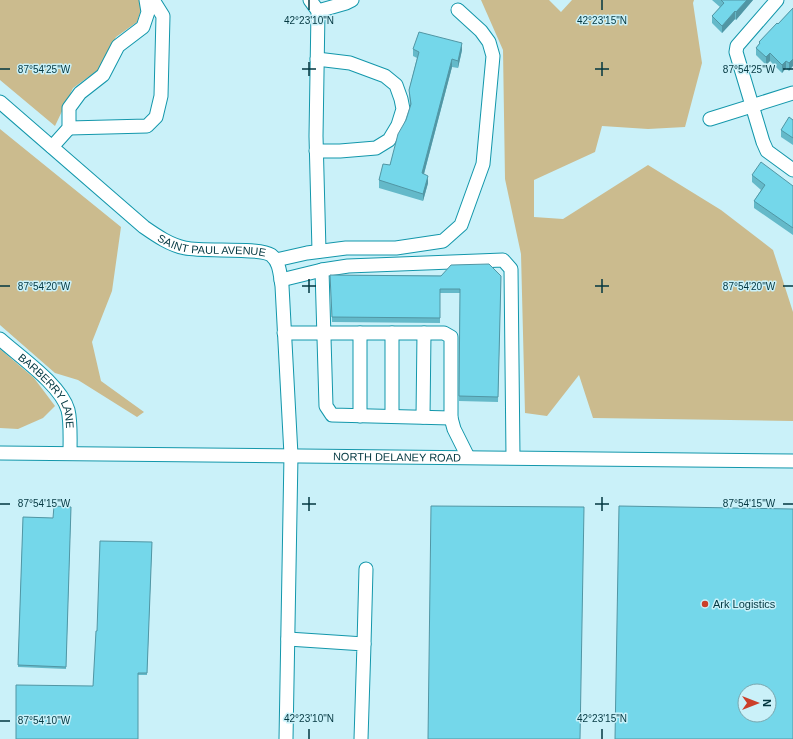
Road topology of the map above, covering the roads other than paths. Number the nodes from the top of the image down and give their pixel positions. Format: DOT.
graph roads {
  1 [pos="146,0"];
  2 [pos="153,0"];
  3 [pos="310,0"];
  4 [pos="352,0"];
  5 [pos="777,0"];
  6 [pos="458,10"];
  7 [pos="318,12"];
  8 [pos="317,59"];
  9 [pos="793,93"];
  10 [pos="0,102"];
  11 [pos="752,105"];
  12 [pos="710,119"];
  13 [pos="68,128"];
  14 [pos="52,147"];
  15 [pos="316,151"];
  16 [pos="793,170"];
  17 [pos="319,251"];
  18 [pos="276,260"];
  19 [pos="322,270"];
  20 [pos="281,280"];
  21 [pos="284,333"];
  22 [pos="324,333"];
  23 [pos="360,333"];
  24 [pos="392,334"];
  25 [pos="424,334"];
  26 [pos="0,339"];
  27 [pos="360,416"];
  28 [pos="392,416"];
  29 [pos="423,417"];
  30 [pos="451,418"];
  31 [pos="0,453"];
  32 [pos="70,453"];
  33 [pos="291,455"];
  34 [pos="468,457"];
  35 [pos="513,457"];
  36 [pos="793,461"];
  37 [pos="366,569"];
  38 [pos="288,639"];
  39 [pos="364,644"];
  40 [pos="286,739"];
  41 [pos="361,739"];
  1 -- 13 [label="street"];
  2 -- 13 [label="street"];
  3 -- 7 [label="street"];
  4 -- 7 [label="street"];
  5 -- 11 [label="street"];
  6 -- 17 [label="street"];
  7 -- 8 [label="street"];
  8 -- 15 [label="street"];
  8 -- 15 [label="street"];
  9 -- 11 [label="street"];
  10 -- 14 [label="street, SAINT PAUL AVENUE"];
  11 -- 12 [label="street"];
  11 -- 16 [label="street"];
  13 -- 14 [label="street"];
  14 -- 18 [label="street, SAINT PAUL AVENUE"];
  15 -- 17 [label="street"];
  17 -- 18 [label="street"];
  18 -- 20 [label="street, SAINT PAUL AVENUE"];
  19 -- 20 [label="street"];
  19 -- 22 [label="street"];
  19 -- 35 [label="street"];
  20 -- 21 [label="street, SAINT PAUL AVENUE"];
  21 -- 22 [label="street"];
  21 -- 33 [label="street, SAINT PAUL AVENUE"];
  22 -- 23 [label="street"];
  22 -- 27 [label="street"];
  23 -- 24 [label="street"];
  23 -- 27 [label="street"];
  24 -- 25 [label="street"];
  24 -- 28 [label="street"];
  25 -- 29 [label="street"];
  25 -- 30 [label="street"];
  26 -- 32 [label="street, BARBERRY LANE"];
  27 -- 28 [label="street"];
  28 -- 29 [label="street"];
  29 -- 30 [label="street"];
  30 -- 34 [label="street"];
  31 -- 32 [label="street, NORTH DELANEY ROAD"];
  32 -- 33 [label="street, NORTH DELANEY ROAD"];
  33 -- 34 [label="street, NORTH DELANEY ROAD"];
  33 -- 38 [label="street, SAINT PAUL AVENUE"];
  34 -- 35 [label="street, NORTH DELANEY ROAD"];
  35 -- 36 [label="street, NORTH DELANEY ROAD"];
  37 -- 39 [label="street"];
  38 -- 39 [label="street"];
  38 -- 40 [label="street, SAINT PAUL AVENUE"];
  39 -- 41 [label="street"];
}
